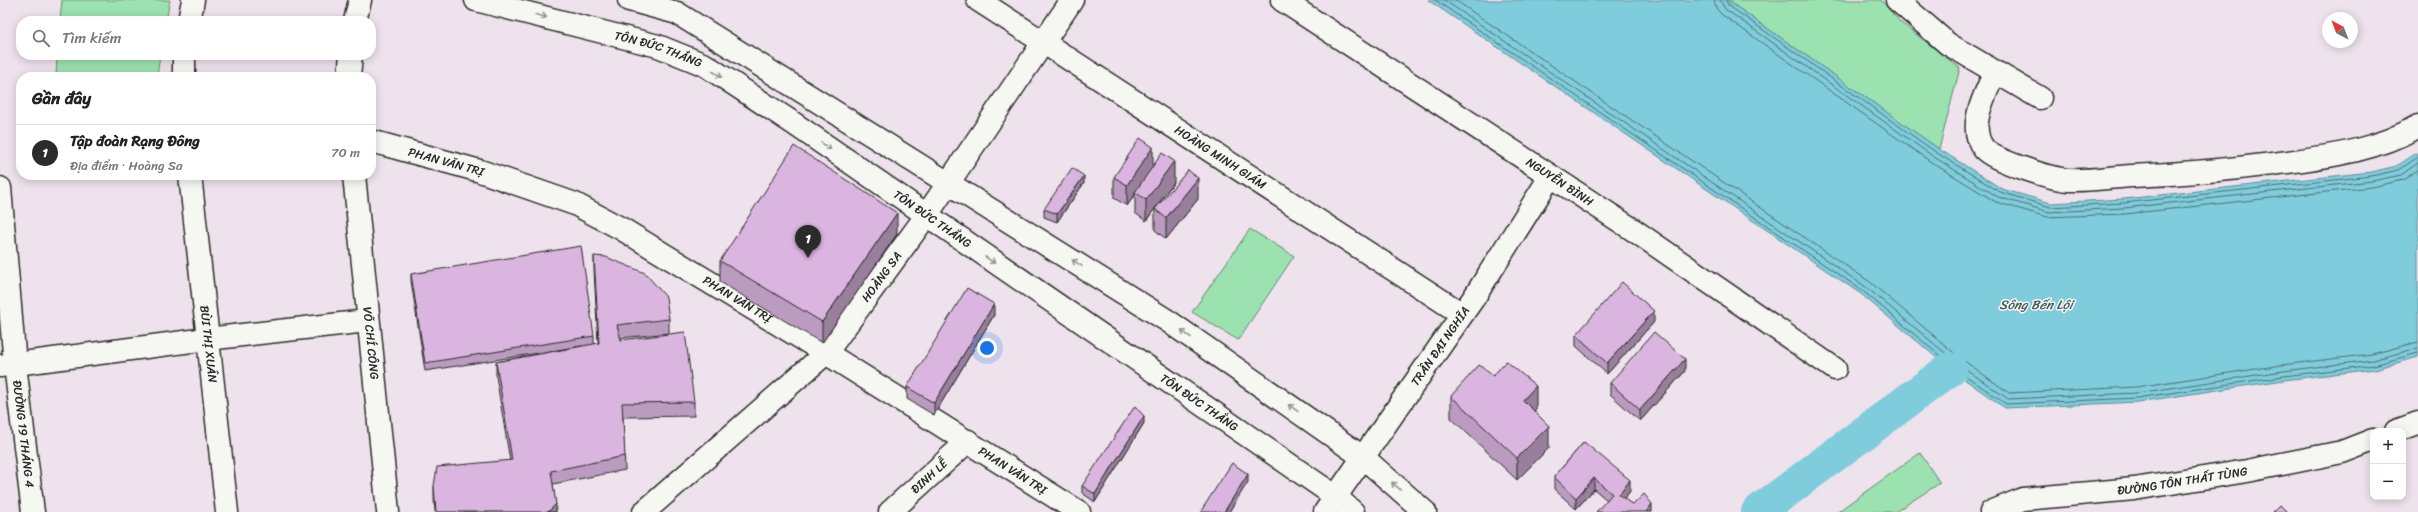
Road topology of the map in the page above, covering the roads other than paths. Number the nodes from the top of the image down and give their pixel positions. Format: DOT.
graph roads {
  1 [pos="193,0"];
  2 [pos="360,0"];
  3 [pos="476,0"];
  4 [pos="629,0"];
  5 [pos="978,0"];
  6 [pos="1072,0"];
  7 [pos="1282,0"];
  8 [pos="1898,0"];
  9 [pos="679,7"];
  10 [pos="190,16"];
  11 [pos="356,16"];
  12 [pos="1043,42"];
  13 [pos="184,60"];
  14 [pos="350,60"];
  15 [pos="184,72"];
  16 [pos="349,72"];
  17 [pos="1995,72"];
  18 [pos="2040,98"];
  19 [pos="2418,126"];
  20 [pos="376,142"];
  21 [pos="1550,177"];
  22 [pos="191,180"];
  23 [pos="354,180"];
  24 [pos="949,182"];
  25 [pos="0,188"];
  26 [pos="926,216"];
  27 [pos="1462,314"];
  28 [pos="367,321"];
  29 [pos="207,339"];
  30 [pos="826,353"];
  31 [pos="8,366"];
  32 [pos="1835,369"];
  33 [pos="2418,423"];
  34 [pos="2404,428"];
  35 [pos="968,441"];
  36 [pos="2370,441"];
  37 [pos="1364,458"];
  38 [pos="1330,504"];
  39 [pos="33,512"];
  40 [pos="227,512"];
  41 [pos="388,512"];
  42 [pos="644,512"];
  43 [pos="890,512"];
  44 [pos="1080,512"];
  45 [pos="1353,512"];
  46 [pos="1425,512"];
  47 [pos="1991,512"];
  1 -- 10 [label="street"];
  2 -- 11 [label="street"];
  3 -- 26 [label="street, TÔN ĐỨC THẮNG, one-way"];
  4 -- 9 [label="street"];
  5 -- 12 [label="street, HOÀNG MINH GIÁM"];
  6 -- 12 [label="street, HOÀNG SA"];
  7 -- 21 [label="street, NGUYỄN BÌNH"];
  8 -- 17 [label="street"];
  9 -- 24 [label="street"];
  12 -- 24 [label="street, HOÀNG SA"];
  12 -- 27 [label="street, HOÀNG MINH GIÁM"];
  13 -- 15 [label="street"];
  14 -- 16 [label="street"];
  17 -- 18 [label="street"];
  17 -- 19 [label="street"];
  20 -- 30 [label="street, PHAN VĂN TRỊ"];
  21 -- 27 [label="street, TRẦN ĐẠI NGHĨA"];
  21 -- 32 [label="street, NGUYỄN BÌNH"];
  22 -- 29 [label="street, BÙI THỊ XUÂN"];
  23 -- 28 [label="street, VÕ CHÍ CÔNG"];
  24 -- 26 [label="street, HOÀNG SA"];
  37 -- 24 [label="street, one-way"];
  25 -- 31 [label="street, ĐƯỜNG 19 THÁNG 4"];
  26 -- 30 [label="street, HOÀNG SA"];
  26 -- 38 [label="street, TÔN ĐỨC THẮNG, one-way"];
  27 -- 37 [label="street, TRẦN ĐẠI NGHĨA"];
  28 -- 29 [label="street"];
  28 -- 41 [label="street, VÕ CHÍ CÔNG"];
  29 -- 31 [label="street"];
  29 -- 40 [label="street, BÙI THỊ XUÂN"];
  30 -- 35 [label="street, PHAN VĂN TRỊ"];
  30 -- 42 [label="street, HOÀNG SA"];
  31 -- 39 [label="street, ĐƯỜNG 19 THÁNG 4"];
  33 -- 34 [label="street"];
  35 -- 43 [label="street, ĐINH LỄ"];
  35 -- 44 [label="street, PHAN VĂN TRỊ"];
  36 -- 47 [label="street, ĐƯỜNG TÔN THẤT TÙNG"];
  37 -- 38 [label="street, TRẦN ĐẠI NGHĨA"];
  46 -- 37 [label="street, one-way"];
  38 -- 45 [label="street, TÔN ĐỨC THẮNG"];
}
